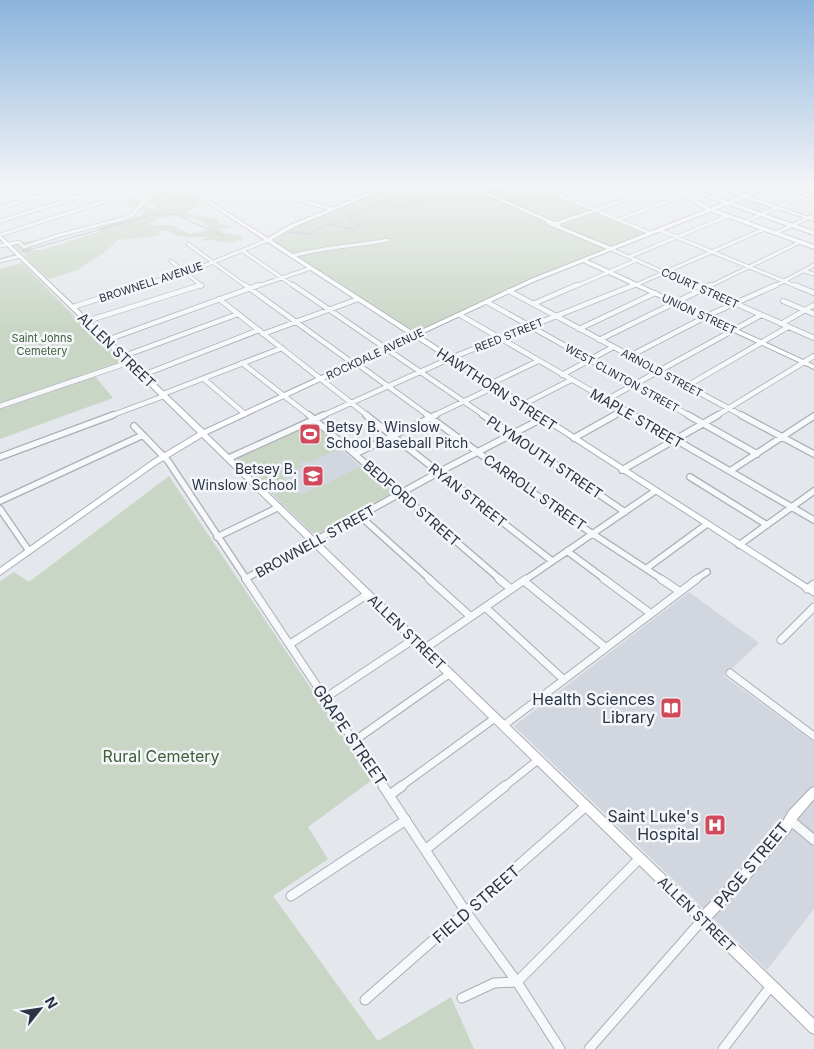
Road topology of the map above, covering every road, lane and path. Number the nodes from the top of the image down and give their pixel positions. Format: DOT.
graph roads {
  1 [pos="68,233"];
  2 [pos="257,233"];
  3 [pos="281,233"];
  4 [pos="577,233"];
  5 [pos="650,233"];
  6 [pos="667,233"];
  7 [pos="687,233"];
  8 [pos="755,233"];
  9 [pos="776,233"];
  10 [pos="260,235"];
  11 [pos="277,235"];
  12 [pos="0,236"];
  13 [pos="677,237"];
  14 [pos="268,240"];
  15 [pos="388,240"];
  16 [pos="800,242"];
  17 [pos="8,244"];
  18 [pos="188,244"];
  19 [pos="0,246"];
  20 [pos="814,247"];
  21 [pos="611,249"];
  22 [pos="243,251"];
  23 [pos="713,252"];
  24 [pos="20,256"];
  25 [pos="292,256"];
  26 [pos="630,257"];
  27 [pos="171,260"];
  28 [pos="583,260"];
  29 [pos="637,260"];
  30 [pos="0,261"];
  31 [pos="215,261"];
  32 [pos="814,265"];
  33 [pos="750,266"];
  34 [pos="311,268"];
  35 [pos="185,271"];
  36 [pos="804,271"];
  37 [pos="610,272"];
  38 [pos="665,273"];
  39 [pos="814,274"];
  40 [pos="282,278"];
  41 [pos="785,281"];
  42 [pos="635,284"];
  43 [pos="251,288"];
  44 [pos="704,290"];
  45 [pos="509,291"];
  46 [pos="814,292"];
  47 [pos="655,293"];
  48 [pos="219,299"];
  49 [pos="358,299"];
  50 [pos="487,302"];
  51 [pos="783,302"];
  52 [pos="676,303"];
  53 [pos="734,303"];
  54 [pos="533,304"];
  55 [pos="814,305"];
  56 [pos="73,307"];
  57 [pos="328,310"];
  58 [pos="805,310"];
  59 [pos="238,314"];
  60 [pos="814,314"];
  61 [pos="460,315"];
  62 [pos="760,315"];
  63 [pos="556,316"];
  64 [pos="706,317"];
  65 [pos="88,321"];
  66 [pos="296,322"];
  67 [pos="781,324"];
  68 [pos="530,326"];
  69 [pos="578,328"];
  70 [pos="788,328"];
  71 [pos="733,330"];
  72 [pos="261,332"];
  73 [pos="415,336"];
  74 [pos="501,338"];
  75 [pos="814,338"];
  76 [pos="107,340"];
  77 [pos="599,340"];
  78 [pos="762,343"];
  79 [pos="613,347"];
  80 [pos="282,348"];
  81 [pos="386,349"];
  82 [pos="124,356"];
  83 [pos="630,356"];
  84 [pos="814,356"];
  85 [pos="451,358"];
  86 [pos="589,360"];
  87 [pos="538,361"];
  88 [pos="130,362"];
  89 [pos="804,362"];
  90 [pos="355,363"];
  91 [pos="242,364"];
  92 [pos="814,367"];
  93 [pos="657,370"];
  94 [pos="420,372"];
  95 [pos="562,374"];
  96 [pos="143,375"];
  97 [pos="204,379"];
  98 [pos="321,379"];
  99 [pos="571,380"];
  100 [pos="492,385"];
  101 [pos="634,385"];
  102 [pos="388,386"];
  103 [pos="687,386"];
  104 [pos="164,395"];
  105 [pos="285,396"];
  106 [pos="606,400"];
  107 [pos="464,402"];
  108 [pos="351,403"];
  109 [pos="522,405"];
  110 [pos="0,406"];
  111 [pos="729,409"];
  112 [pos="624,410"];
  113 [pos="244,414"];
  114 [pos="814,416"];
  115 [pos="431,417"];
  116 [pos="543,418"];
  117 [pos="314,420"];
  118 [pos="702,423"];
  119 [pos="134,426"];
  120 [pos="203,433"];
  121 [pos="511,434"];
  122 [pos="142,435"];
  123 [pos="393,436"];
  124 [pos="782,437"];
  125 [pos="574,438"];
  126 [pos="674,439"];
  127 [pos="479,452"];
  128 [pos="355,454"];
  129 [pos="757,454"];
  130 [pos="814,454"];
  131 [pos="0,457"];
  132 [pos="164,457"];
  133 [pos="229,458"];
  134 [pos="622,470"];
  135 [pos="730,471"];
  136 [pos="439,472"];
  137 [pos="690,478"];
  138 [pos="655,491"];
  139 [pos="814,491"];
  140 [pos="401,494"];
  141 [pos="0,501"];
  142 [pos="279,507"];
  143 [pos="791,507"];
  144 [pos="0,509"];
  145 [pos="625,512"];
  146 [pos="360,516"];
  147 [pos="814,520"];
  148 [pos="707,524"];
  149 [pos="767,525"];
  150 [pos="593,533"];
  151 [pos="217,537"];
  152 [pos="313,541"];
  153 [pos="739,545"];
  154 [pos="29,551"];
  155 [pos="567,551"];
  156 [pos="552,561"];
  157 [pos="647,568"];
  158 [pos="0,572"];
  159 [pos="707,572"];
  160 [pos="245,579"];
  161 [pos="524,581"];
  162 [pos="511,589"];
  163 [pos="812,589"];
  164 [pos="679,590"];
  165 [pos="368,594"];
  166 [pos="485,607"];
  167 [pos="814,607"];
  168 [pos="650,613"];
  169 [pos="471,617"];
  170 [pos="414,639"];
  171 [pos="781,640"];
  172 [pos="290,644"];
  173 [pos="605,647"];
  174 [pos="424,648"];
  175 [pos="449,674"];
  176 [pos="730,674"];
  177 [pos="563,679"];
  178 [pos="325,698"];
  179 [pos="495,718"];
  180 [pos="503,726"];
  181 [pos="814,736"];
  182 [pos="354,741"];
  183 [pos="538,760"];
  184 [pos="814,792"];
  185 [pos="390,795"];
  186 [pos="586,806"];
  187 [pos="406,820"];
  188 [pos="790,820"];
  189 [pos="814,840"];
  190 [pos="425,850"];
  191 [pos="640,858"];
  192 [pos="291,896"];
  193 [pos="466,912"];
  194 [pos="703,919"];
  195 [pos="516,982"];
  196 [pos="770,986"];
  197 [pos="462,998"];
  198 [pos="365,1000"];
  199 [pos="814,1028"];
  200 [pos="560,1049"];
  201 [pos="589,1049"];
  202 [pos="723,1049"];
  1 -- 17 [label="street"];
  2 -- 10 [label="main road, HAWTHORN STREET"];
  3 -- 11 [label="main road, BROWNELL AVENUE"];
  4 -- 21 [label="main road, COURT STREET"];
  5 -- 21 [label="main road, ROCKDALE AVENUE"];
  6 -- 13 [label="street"];
  7 -- 13 [label="street"];
  8 -- 23 [label="street, REED STREET"];
  9 -- 16 [label="main road"];
  10 -- 11 [label="main road"];
  10 -- 14 [label="main road, HAWTHORN STREET"];
  11 -- 14 [label="main road, BROWNELL AVENUE"];
  12 -- 17 [label="main road, ALLEN STREET"];
  13 -- 23 [label="street"];
  13 -- 26 [label="street"];
  14 -- 22 [label="street, BROWNELL AVENUE"];
  14 -- 25 [label="main road, HAWTHORN STREET"];
  15 -- 25 [label="street"];
  16 -- 20 [label="main road"];
  16 -- 33 [label="street"];
  17 -- 19 [label="street"];
  17 -- 24 [label="main road, ALLEN STREET"];
  18 -- 31 [label="street, CARROLL STREET"];
  21 -- 26 [label="street, COURT STREET"];
  21 -- 28 [label="main road, ROCKDALE AVENUE"];
  22 -- 31 [label="street, BROWNELL AVENUE"];
  22 -- 40 [label="street, PLYMOUTH STREET"];
  23 -- 33 [label="street"];
  23 -- 38 [label="street, REED STREET"];
  24 -- 30 [label="street"];
  24 -- 56 [label="main road, ALLEN STREET"];
  25 -- 34 [label="main road, HAWTHORN STREET"];
  26 -- 29 [label="street, COURT STREET"];
  27 -- 35 [label="street"];
  28 -- 37 [label="main road, UNION STREET"];
  28 -- 45 [label="main road, ROCKDALE AVENUE"];
  29 -- 37 [label="street"];
  29 -- 38 [label="street, COURT STREET"];
  31 -- 35 [label="street, BROWNELL AVENUE"];
  31 -- 43 [label="street, CARROLL STREET"];
  32 -- 36 [label="street"];
  33 -- 41 [label="street"];
  33 -- 44 [label="street"];
  34 -- 40 [label="street"];
  34 -- 49 [label="main road, HAWTHORN STREET"];
  35 -- 56 [label="street, BROWNELL AVENUE"];
  35 -- 65 [label="street"];
  36 -- 39 [label="street"];
  36 -- 41 [label="street"];
  37 -- 42 [label="main road, UNION STREET"];
  37 -- 54 [label="street"];
  38 -- 42 [label="street, REED STREET"];
  38 -- 44 [label="street, COURT STREET"];
  40 -- 43 [label="street"];
  40 -- 57 [label="street, PLYMOUTH STREET"];
  41 -- 46 [label="street"];
  41 -- 53 [label="street"];
  42 -- 47 [label="main road, UNION STREET"];
  42 -- 63 [label="street, REED STREET"];
  43 -- 48 [label="street"];
  43 -- 66 [label="street, CARROLL STREET"];
  44 -- 52 [label="street"];
  44 -- 53 [label="street, COURT STREET"];
  45 -- 50 [label="main road, ROCKDALE AVENUE"];
  45 -- 54 [label="street, ARNOLD STREET"];
  47 -- 52 [label="main road, UNION STREET"];
  47 -- 69 [label="street"];
  48 -- 59 [label="street, RYAN STREET"];
  48 -- 76 [label="street"];
  49 -- 57 [label="street"];
  49 -- 73 [label="main road, HAWTHORN STREET"];
  50 -- 61 [label="main road, ROCKDALE AVENUE"];
  50 -- 68 [label="street, WEST CLINTON STREET"];
  51 -- 58 [label="street"];
  52 -- 64 [label="main road, UNION STREET"];
  52 -- 77 [label="street"];
  53 -- 62 [label="street, COURT STREET"];
  53 -- 64 [label="street"];
  54 -- 63 [label="street, ARNOLD STREET"];
  55 -- 58 [label="street"];
  56 -- 65 [label="main road, ALLEN STREET"];
  57 -- 66 [label="street"];
  57 -- 81 [label="street, PLYMOUTH STREET"];
  58 -- 60 [label="street"];
  58 -- 67 [label="street"];
  59 -- 72 [label="street, RYAN STREET"];
  59 -- 82 [label="street"];
  61 -- 73 [label="main road, ROCKDALE AVENUE"];
  61 -- 74 [label="street, MAPLE STREET"];
  62 -- 67 [label="street, COURT STREET"];
  62 -- 71 [label="street"];
  63 -- 68 [label="street, REED STREET"];
  63 -- 69 [label="street, ARNOLD STREET"];
  64 -- 71 [label="main road, UNION STREET"];
  64 -- 83 [label="street"];
  65 -- 76 [label="main road, ALLEN STREET"];
  66 -- 72 [label="street"];
  66 -- 90 [label="street, CARROLL STREET"];
  67 -- 70 [label="street, COURT STREET"];
  68 -- 74 [label="street, REED STREET"];
  68 -- 86 [label="street, WEST CLINTON STREET"];
  69 -- 77 [label="street, ARNOLD STREET"];
  70 -- 75 [label="street, COURT STREET"];
  70 -- 78 [label="street"];
  71 -- 78 [label="main road, UNION STREET"];
  71 -- 93 [label="street"];
  72 -- 80 [label="street, RYAN STREET"];
  72 -- 96 [label="street"];
  73 -- 81 [label="main road, ROCKDALE AVENUE"];
  73 -- 85 [label="main road, HAWTHORN STREET"];
  74 -- 85 [label="street, REED STREET"];
  74 -- 87 [label="street, MAPLE STREET"];
  76 -- 82 [label="main road, ALLEN STREET"];
  77 -- 79 [label="street, ARNOLD STREET"];
  78 -- 89 [label="main road, UNION STREET"];
  78 -- 103 [label="street"];
  79 -- 83 [label="street, ARNOLD STREET"];
  79 -- 86 [label="street"];
  80 -- 91 [label="street"];
  80 -- 98 [label="street, RYAN STREET"];
  81 -- 90 [label="main road, ROCKDALE AVENUE"];
  81 -- 94 [label="street, PLYMOUTH STREET"];
  82 -- 88 [label="main road, ALLEN STREET"];
  83 -- 93 [label="street, ARNOLD STREET"];
  84 -- 89 [label="street"];
  85 -- 94 [label="street, REED STREET"];
  85 -- 100 [label="main road, HAWTHORN STREET"];
  86 -- 95 [label="street"];
  86 -- 101 [label="street, WEST CLINTON STREET"];
  87 -- 95 [label="street, MAPLE STREET"];
  87 -- 100 [label="street"];
  88 -- 96 [label="main road, ALLEN STREET"];
  88 -- 110 [label="street"];
  89 -- 92 [label="main road, UNION STREET"];
  89 -- 111 [label="street"];
  90 -- 98 [label="main road, ROCKDALE AVENUE"];
  90 -- 102 [label="street, CARROLL STREET"];
  91 -- 97 [label="street"];
  91 -- 105 [label="street, BEDFORD STREET"];
  93 -- 101 [label="street"];
  93 -- 103 [label="street, ARNOLD STREET"];
  94 -- 102 [label="street, REED STREET"];
  94 -- 107 [label="street, PLYMOUTH STREET"];
  95 -- 99 [label="street, MAPLE STREET"];
  96 -- 104 [label="main road, ALLEN STREET"];
  97 -- 104 [label="street"];
  97 -- 113 [label="street"];
  98 -- 105 [label="main road, ROCKDALE AVENUE"];
  98 -- 108 [label="street, RYAN STREET"];
  99 -- 106 [label="street, MAPLE STREET"];
  99 -- 109 [label="street"];
  100 -- 107 [label="street"];
  100 -- 109 [label="main road, HAWTHORN STREET"];
  101 -- 106 [label="street"];
  101 -- 118 [label="street, WEST CLINTON STREET"];
  102 -- 108 [label="street, REED STREET"];
  102 -- 115 [label="street, CARROLL STREET"];
  103 -- 111 [label="street, ARNOLD STREET"];
  104 -- 120 [label="main road, ALLEN STREET"];
  104 -- 131 [label="street"];
  105 -- 113 [label="main road, ROCKDALE AVENUE"];
  105 -- 117 [label="street, BEDFORD STREET"];
  106 -- 112 [label="street, MAPLE STREET"];
  107 -- 115 [label="street"];
  107 -- 121 [label="street, PLYMOUTH STREET"];
  108 -- 117 [label="street, REED STREET"];
  108 -- 123 [label="street, RYAN STREET"];
  109 -- 116 [label="main road, HAWTHORN STREET"];
  111 -- 118 [label="street"];
  111 -- 124 [label="street, ARNOLD STREET"];
  112 -- 125 [label="street"];
  112 -- 126 [label="street, MAPLE STREET"];
  113 -- 120 [label="main road, ROCKDALE AVENUE"];
  114 -- 124 [label="street"];
  115 -- 123 [label="street"];
  115 -- 127 [label="street, CARROLL STREET"];
  116 -- 121 [label="street, BROWNELL STREET"];
  116 -- 125 [label="main road, HAWTHORN STREET"];
  117 -- 128 [label="street, BEDFORD STREET"];
  117 -- 133 [label="street, REED STREET"];
  118 -- 126 [label="street"];
  118 -- 129 [label="street, WEST CLINTON STREET"];
  119 -- 122 [label="street, GRAPE STREET"];
  120 -- 132 [label="main road, ROCKDALE AVENUE"];
  120 -- 133 [label="main road, ALLEN STREET"];
  121 -- 127 [label="street, BROWNELL STREET"];
  121 -- 145 [label="street, PLYMOUTH STREET"];
  122 -- 132 [label="street, GRAPE STREET"];
  122 -- 141 [label="street"];
  123 -- 128 [label="street"];
  123 -- 136 [label="street, RYAN STREET"];
  124 -- 129 [label="street"];
  124 -- 130 [label="street, ARNOLD STREET"];
  125 -- 134 [label="main road, HAWTHORN STREET"];
  126 -- 134 [label="street"];
  126 -- 135 [label="street, MAPLE STREET"];
  127 -- 136 [label="street, BROWNELL STREET"];
  127 -- 150 [label="street, CARROLL STREET"];
  128 -- 140 [label="street, BEDFORD STREET"];
  129 -- 135 [label="street"];
  132 -- 151 [label="street, GRAPE STREET"];
  132 -- 154 [label="main road, ROCKDALE AVENUE"];
  133 -- 142 [label="main road, ALLEN STREET"];
  134 -- 138 [label="main road, HAWTHORN STREET"];
  135 -- 143 [label="street, MAPLE STREET"];
  136 -- 140 [label="street, BROWNELL STREET"];
  136 -- 156 [label="street, RYAN STREET"];
  137 -- 149 [label="street"];
  138 -- 145 [label="street"];
  138 -- 148 [label="main road, HAWTHORN STREET"];
  139 -- 143 [label="street"];
  140 -- 146 [label="street, BROWNELL STREET"];
  140 -- 162 [label="street, BEDFORD STREET"];
  142 -- 151 [label="street"];
  142 -- 152 [label="main road, ALLEN STREET"];
  143 -- 147 [label="street, MAPLE STREET"];
  143 -- 149 [label="street"];
  144 -- 154 [label="street"];
  145 -- 150 [label="street"];
  146 -- 152 [label="street, BROWNELL STREET"];
  146 -- 169 [label="street"];
  148 -- 153 [label="main road, HAWTHORN STREET"];
  148 -- 157 [label="street"];
  149 -- 153 [label="street"];
  150 -- 155 [label="street"];
  150 -- 157 [label="street, CARROLL STREET"];
  151 -- 160 [label="street, GRAPE STREET"];
  152 -- 160 [label="street, BROWNELL STREET"];
  152 -- 165 [label="main road, ALLEN STREET"];
  153 -- 163 [label="main road, HAWTHORN STREET"];
  154 -- 158 [label="main road, ROCKDALE AVENUE"];
  155 -- 156 [label="street"];
  155 -- 168 [label="street"];
  156 -- 161 [label="street"];
  157 -- 164 [label="street, CARROLL STREET"];
  159 -- 164 [label="street"];
  160 -- 172 [label="street, GRAPE STREET"];
  161 -- 162 [label="street"];
  161 -- 173 [label="street"];
  162 -- 166 [label="street"];
  164 -- 168 [label="street"];
  165 -- 170 [label="main road, ALLEN STREET"];
  165 -- 172 [label="street"];
  166 -- 169 [label="street"];
  166 -- 177 [label="street"];
  167 -- 171 [label="street"];
  168 -- 173 [label="street"];
  169 -- 174 [label="street"];
  170 -- 174 [label="main road, ALLEN STREET"];
  170 -- 178 [label="street"];
  172 -- 178 [label="street, GRAPE STREET"];
  173 -- 177 [label="street"];
  174 -- 175 [label="main road, ALLEN STREET"];
  175 -- 179 [label="main road, ALLEN STREET"];
  175 -- 182 [label="street"];
  176 -- 181 [label="street"];
  177 -- 180 [label="street"];
  178 -- 182 [label="street, GRAPE STREET"];
  179 -- 180 [label="main road, ALLEN STREET"];
  179 -- 185 [label="street"];
  180 -- 183 [label="main road, ALLEN STREET"];
  182 -- 185 [label="street, GRAPE STREET"];
  183 -- 186 [label="main road, ALLEN STREET"];
  183 -- 190 [label="street"];
  184 -- 188 [label="main road, PAGE STREET"];
  185 -- 187 [label="street, GRAPE STREET"];
  186 -- 191 [label="main road, ALLEN STREET"];
  186 -- 193 [label="street, FIELD STREET"];
  187 -- 190 [label="street, GRAPE STREET"];
  187 -- 192 [label="street"];
  188 -- 189 [label="street"];
  188 -- 194 [label="main road, PAGE STREET"];
  190 -- 193 [label="street, GRAPE STREET"];
  191 -- 194 [label="main road, ALLEN STREET"];
  191 -- 195 [label="street"];
  193 -- 195 [label="street, GRAPE STREET"];
  193 -- 198 [label="street, FIELD STREET"];
  194 -- 196 [label="main road, ALLEN STREET"];
  194 -- 201 [label="street, PAGE STREET"];
  195 -- 197 [label="street"];
  195 -- 200 [label="street, GRAPE STREET"];
  196 -- 199 [label="main road, ALLEN STREET"];
  196 -- 202 [label="street"];
}
